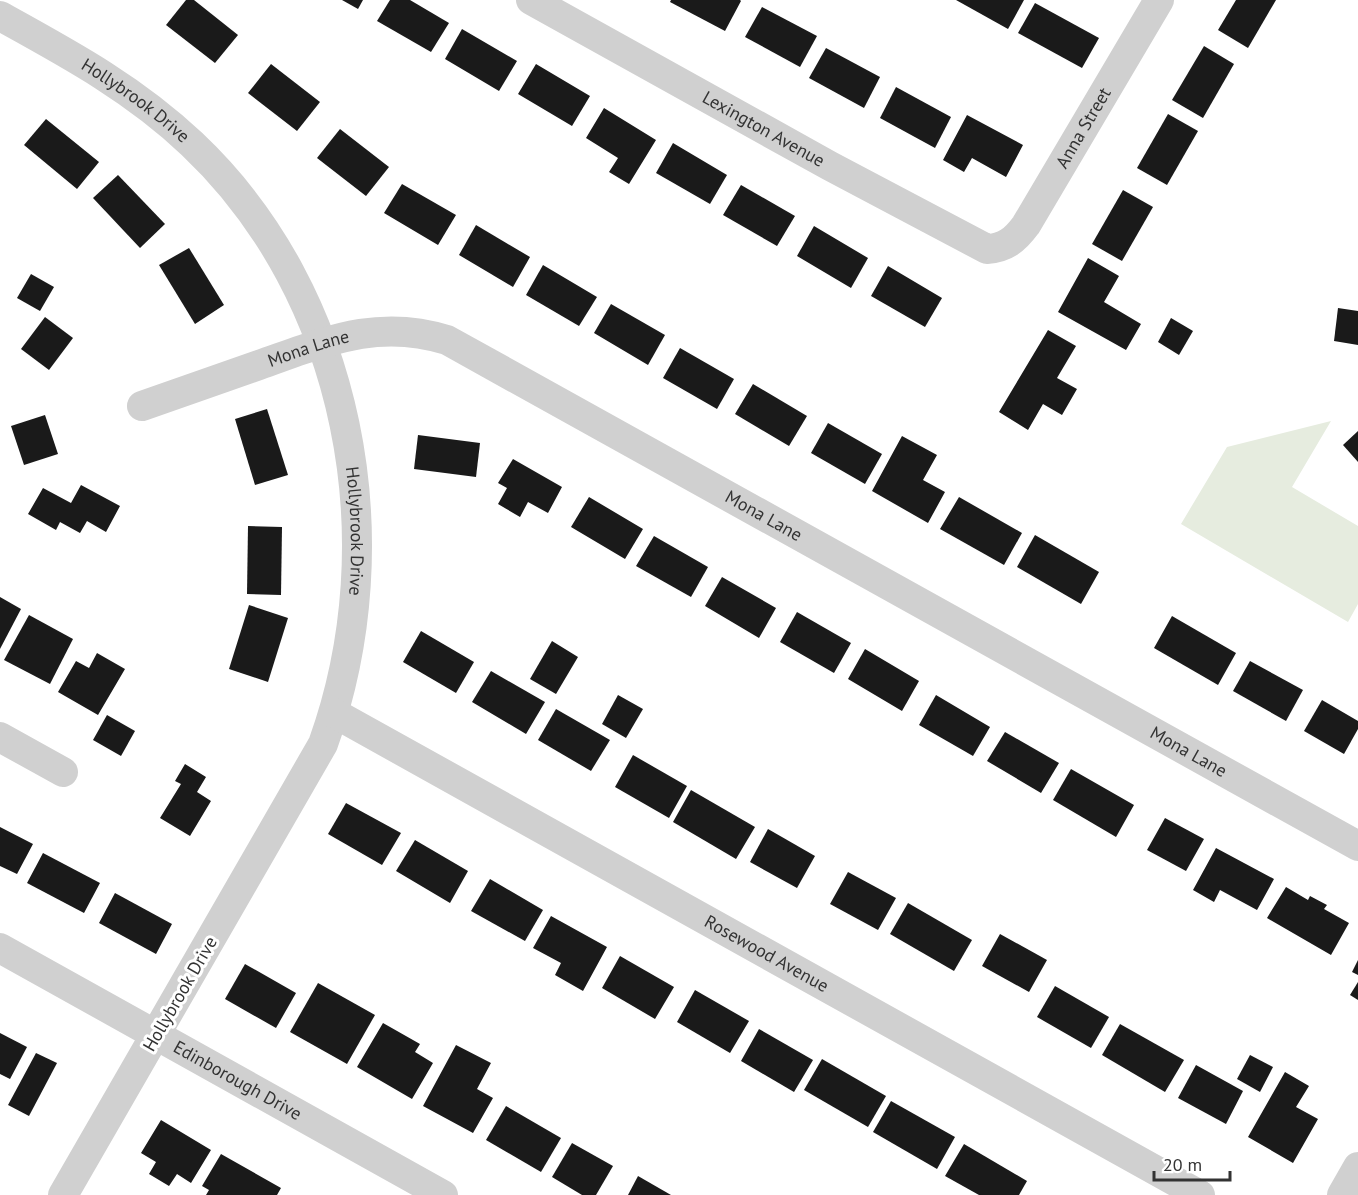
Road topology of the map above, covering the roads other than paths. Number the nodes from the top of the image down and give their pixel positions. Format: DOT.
graph roads {
  1 [pos="531,0"];
  2 [pos="1158,0"];
  3 [pos="0,16"];
  4 [pos="1000,249"];
  5 [pos="322,343"];
  6 [pos="142,406"];
  7 [pos="334,713"];
  8 [pos="0,737"];
  9 [pos="63,772"];
  10 [pos="1358,846"];
  11 [pos="0,948"];
  12 [pos="157,1034"];
  13 [pos="1358,1167"];
  14 [pos="63,1195"];
  15 [pos="443,1195"];
  16 [pos="1200,1195"];
  17 [pos="1342,1195"];
  1 -- 4 [label="street, Lexington Avenue"];
  2 -- 4 [label="street, Anna Street"];
  3 -- 5 [label="street, Hollybrook Drive"];
  5 -- 6 [label="street, Mona Lane"];
  5 -- 7 [label="street, Hollybrook Drive"];
  5 -- 10 [label="street, Mona Lane"];
  7 -- 12 [label="street, Hollybrook Drive"];
  7 -- 16 [label="street, Rosewood Avenue"];
  8 -- 9 [label="street"];
  11 -- 12 [label="street, Edinborough Drive"];
  12 -- 14 [label="street, Hollybrook Drive"];
  12 -- 15 [label="street, Edinborough Drive"];
  13 -- 17 [label="street"];
}
